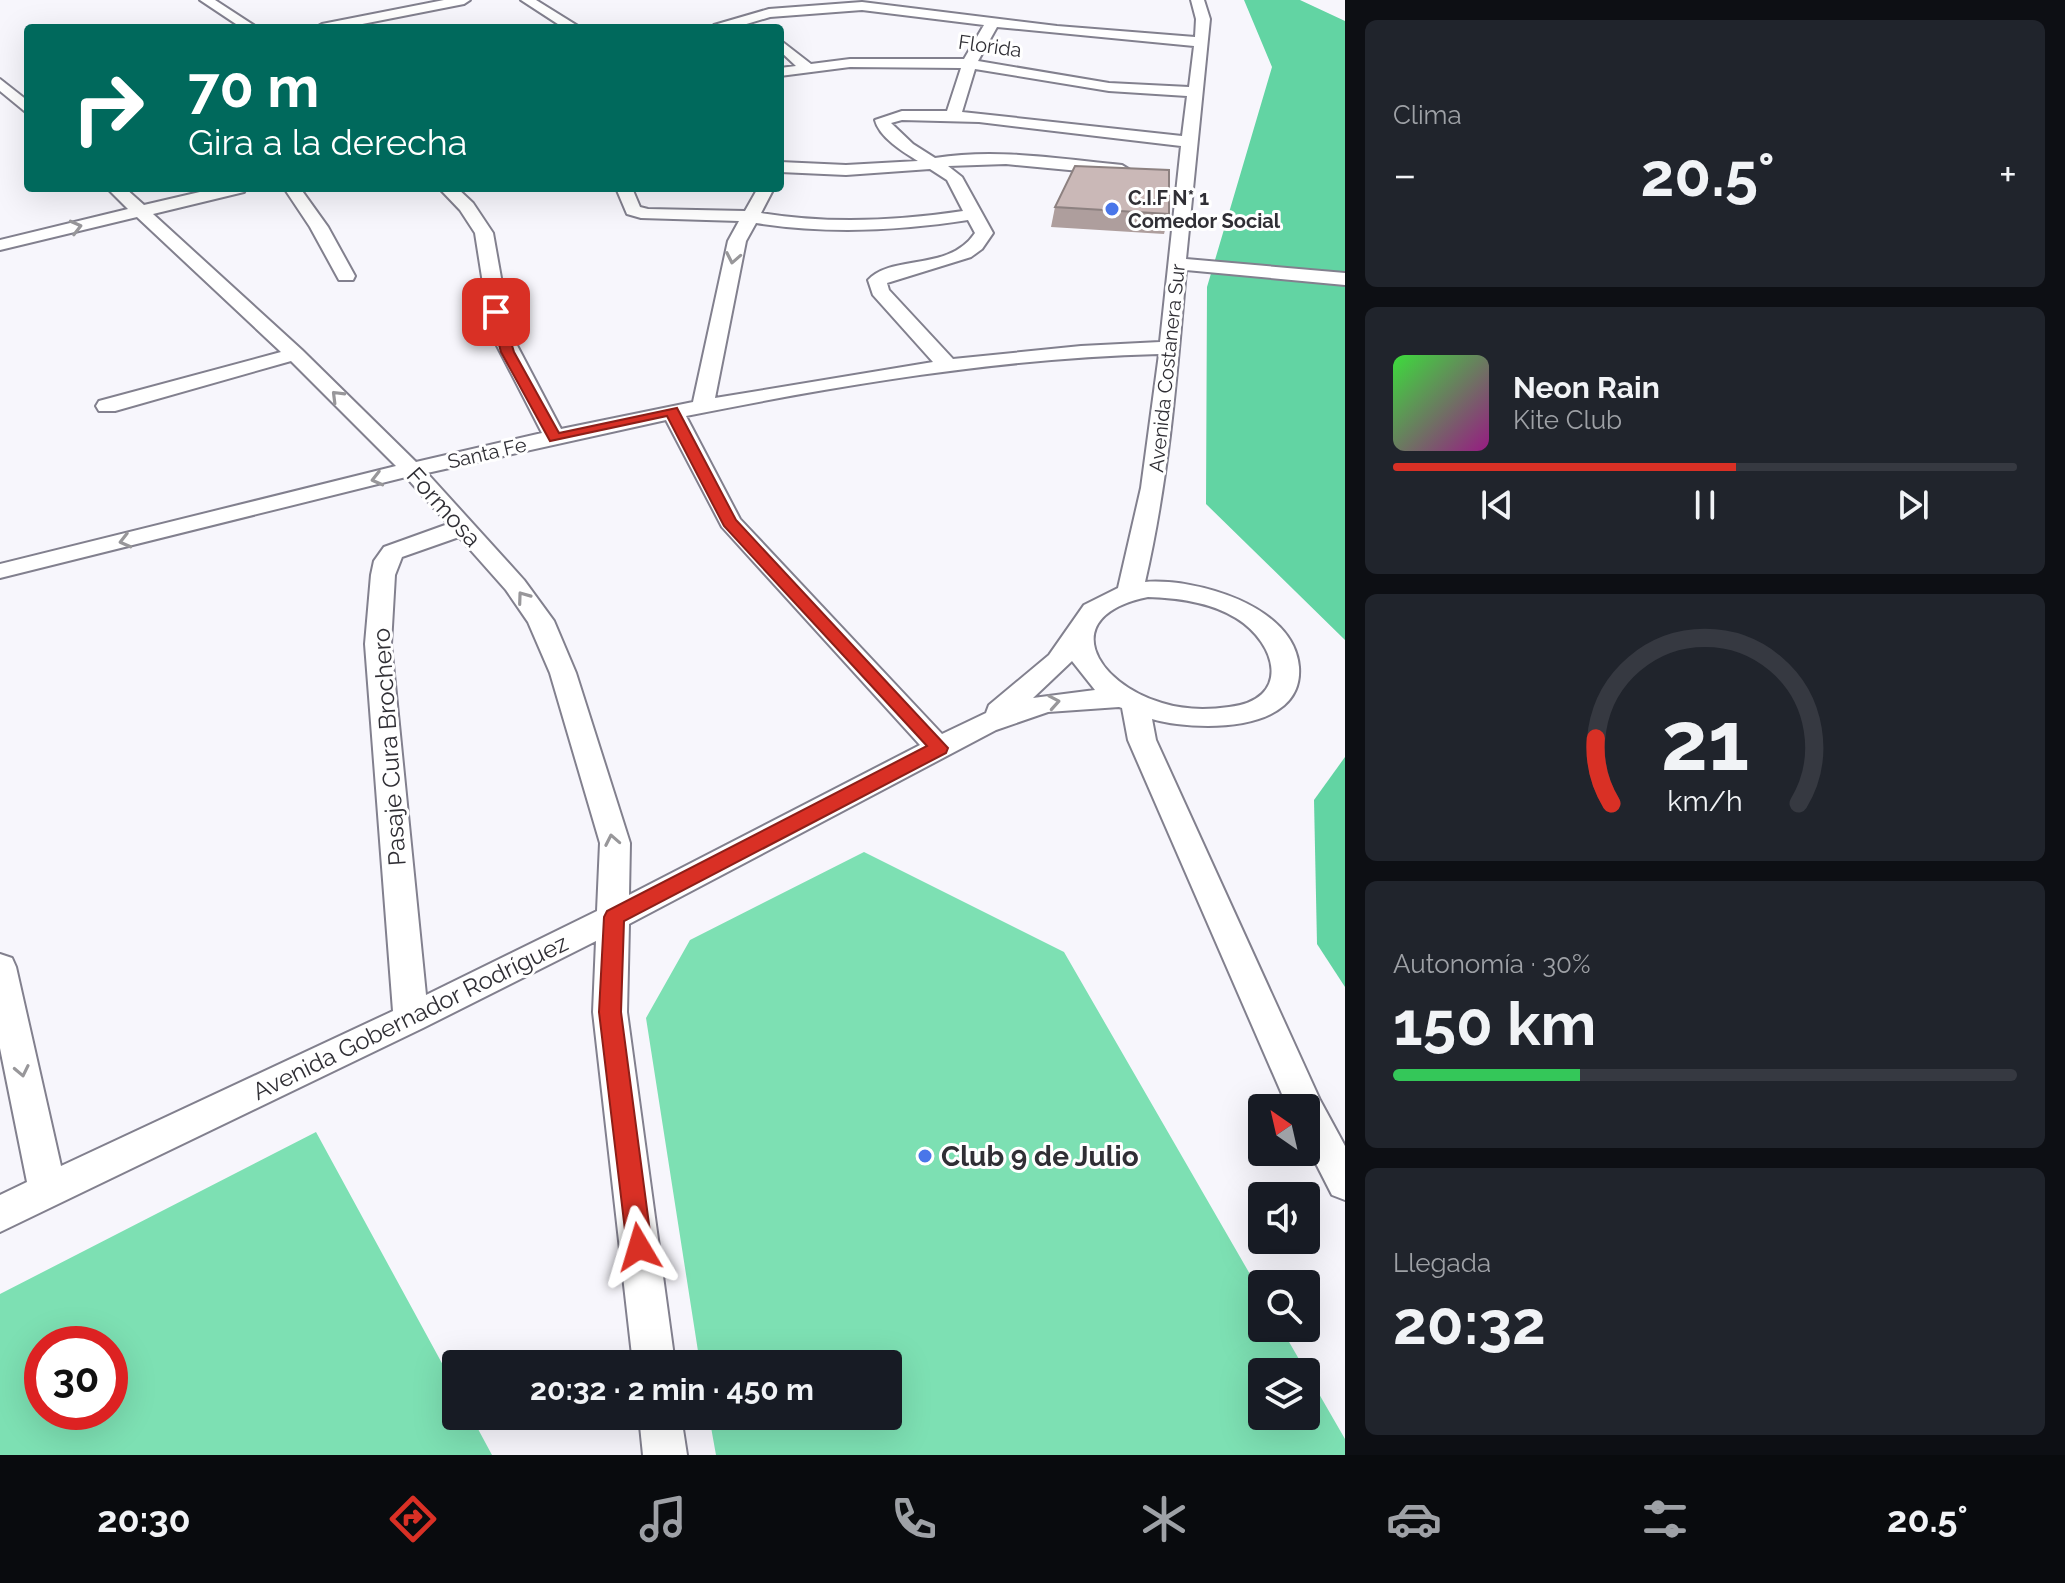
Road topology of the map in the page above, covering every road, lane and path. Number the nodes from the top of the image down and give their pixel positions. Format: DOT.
graph roads {
  1 [pos="206,0"];
  2 [pos="464,0"];
  3 [pos="527,0"];
  4 [pos="1197,0"];
  5 [pos="862,3"];
  6 [pos="747,14"];
  7 [pos="992,23"];
  8 [pos="245,24"];
  9 [pos="342,24"];
  10 [pos="567,24"];
  11 [pos="727,24"];
  12 [pos="758,24"];
  13 [pos="1201,42"];
  14 [pos="784,48"];
  15 [pos="969,64"];
  16 [pos="806,67"];
  17 [pos="784,71"];
  18 [pos="24,87"];
  19 [pos="3,89"];
  20 [pos="1194,92"];
  21 [pos="24,106"];
  22 [pos="955,110"];
  23 [pos="1190,142"];
  24 [pos="930,162"];
  25 [pos="784,167"];
  26 [pos="1137,172"];
  27 [pos="119,192"];
  28 [pos="221,192"];
  29 [pos="295,192"];
  30 [pos="451,192"];
  31 [pos="626,192"];
  32 [pos="763,192"];
  33 [pos="140,211"];
  34 [pos="976,214"];
  35 [pos="748,216"];
  36 [pos="904,225"];
  37 [pos="0,245"];
  38 [pos="958,257"];
  39 [pos="1179,263"];
  40 [pos="346,276"];
  41 [pos="1345,279"];
  42 [pos="1171,348"];
  43 [pos="295,354"];
  44 [pos="946,364"];
  45 [pos="703,405"];
  46 [pos="107,406"];
  47 [pos="672,411"];
  48 [pos="555,438"];
  49 [pos="412,470"];
  50 [pos="463,527"];
  51 [pos="0,571"];
  52 [pos="1130,591"];
  53 [pos="1078,633"];
  54 [pos="1129,700"];
  55 [pos="986,723"];
  56 [pos="939,748"];
  57 [pos="614,917"];
  58 [pos="0,967"];
  59 [pos="411,1018"];
  60 [pos="1300,1094"];
  61 [pos="1320,1135"];
  62 [pos="1345,1183"];
  63 [pos="48,1191"];
  64 [pos="0,1214"];
  65 [pos="652,1350"];
  66 [pos="662,1430"];
  67 [pos="665,1455"];
  1 -- 8 [label="street"];
  2 -- 9 [label="street"];
  3 -- 10 [label="street"];
  4 -- 13 [label="street, Avenida Costanera Sur"];
  5 -- 6 [label="street"];
  5 -- 7 [label="street"];
  6 -- 11 [label="street"];
  6 -- 12 [label="street"];
  7 -- 13 [label="street"];
  7 -- 15 [label="street"];
  13 -- 20 [label="street, Avenida Costanera Sur"];
  14 -- 16 [label="street"];
  15 -- 16 [label="street, Florida"];
  15 -- 20 [label="street, Florida"];
  15 -- 22 [label="street"];
  16 -- 17 [label="street, Florida"];
  18 -- 19 [label="street"];
  19 -- 21 [label="street"];
  20 -- 23 [label="street, Avenida Costanera Sur"];
  22 -- 23 [label="street"];
  22 -- 24 [label="street"];
  23 -- 39 [label="street, Avenida Costanera Sur"];
  24 -- 25 [label="street"];
  24 -- 26 [label="street"];
  24 -- 34 [label="street"];
  27 -- 33 [label="street, Formosa"];
  28 -- 33 [label="street"];
  29 -- 40 [label="street"];
  30 -- 48 [label="street"];
  31 -- 35 [label="street"];
  32 -- 35 [label="street"];
  37 -- 33 [label="street, one-way"];
  33 -- 43 [label="street, Formosa"];
  34 -- 36 [label="street"];
  34 -- 38 [label="street"];
  35 -- 36 [label="street"];
  35 -- 45 [label="street, one-way"];
  36 -- 38 [label="street"];
  38 -- 44 [label="street"];
  39 -- 41 [label="street"];
  39 -- 42 [label="street, Avenida Costanera Sur"];
  42 -- 44 [label="street, Santa Fe"];
  42 -- 52 [label="street, Avenida Costanera Sur"];
  43 -- 46 [label="street"];
  49 -- 43 [label="street, Formosa, one-way"];
  44 -- 45 [label="street, Santa Fe"];
  45 -- 47 [label="street, Santa Fe"];
  47 -- 48 [label="street, Santa Fe"];
  47 -- 56 [label="street"];
  48 -- 49 [label="street, Santa Fe"];
  49 -- 50 [label="street, Formosa"];
  49 -- 51 [label="street, Santa Fe, one-way"];
  57 -- 50 [label="street, Formosa, one-way"];
  50 -- 59 [label="street, Pasaje Cura Brochero"];
  52 -- 53 [label="street"];
  52 -- 54 [label="street"];
  53 -- 54 [label="street"];
  53 -- 55 [label="street, Avenida Gobernador Rodríguez"];
  55 -- 54 [label="street, Avenida Gobernador Rodríguez, one-way"];
  54 -- 60 [label="street"];
  55 -- 56 [label="street, Avenida Gobernador Rodríguez"];
  56 -- 57 [label="street, Avenida Gobernador Rodríguez"];
  57 -- 59 [label="street, Avenida Gobernador Rodríguez"];
  57 -- 65 [label="street, Formosa"];
  58 -- 63 [label="street, one-way"];
  59 -- 63 [label="street, Avenida Gobernador Rodríguez"];
  61 -- 62 [label="street"];
  63 -- 64 [label="street, Avenida Gobernador Rodríguez"];
  66 -- 67 [label="street"];
}
